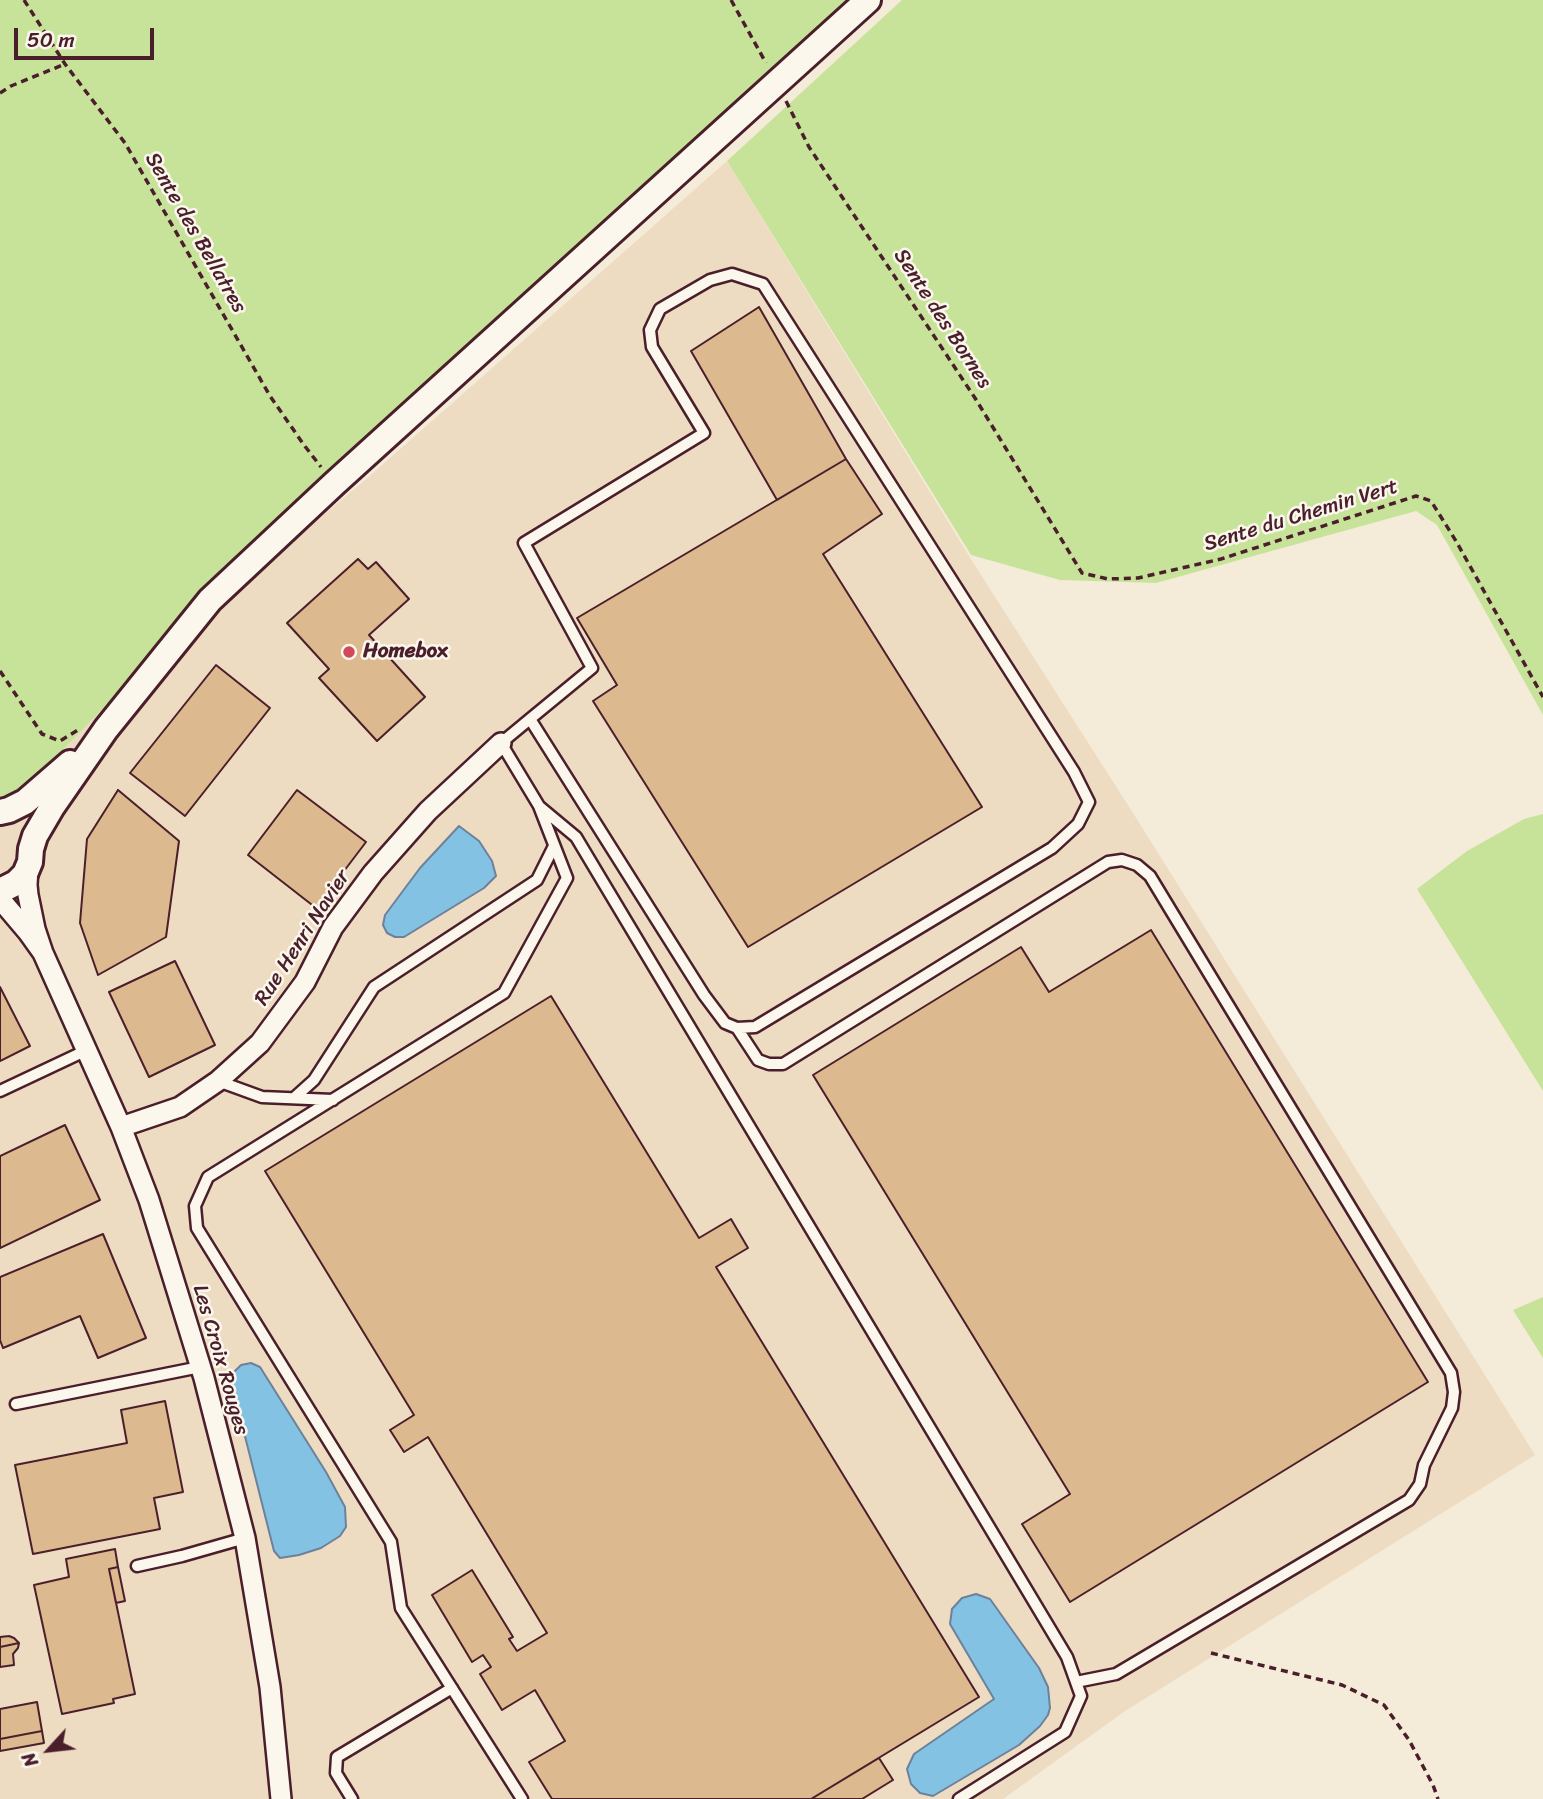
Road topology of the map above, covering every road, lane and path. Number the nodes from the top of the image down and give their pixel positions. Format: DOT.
graph roads {
  1 [pos="24,0"];
  2 [pos="731,0"];
  3 [pos="868,0"];
  4 [pos="65,64"];
  5 [pos="777,83"];
  6 [pos="0,93"];
  7 [pos="335,483"];
  8 [pos="1082,573"];
  9 [pos="0,671"];
  10 [pos="1543,697"];
  11 [pos="530,719"];
  12 [pos="106,729"];
  13 [pos="500,743"];
  14 [pos="539,806"];
  15 [pos="0,813"];
  16 [pos="555,846"];
  17 [pos="30,858"];
  18 [pos="0,891"];
  19 [pos="0,899"];
  20 [pos="43,953"];
  21 [pos="737,1028"];
  22 [pos="87,1050"];
  23 [pos="218,1081"];
  24 [pos="0,1091"];
  25 [pos="294,1098"];
  26 [pos="333,1100"];
  27 [pos="121,1127"];
  28 [pos="200,1367"];
  29 [pos="16,1404"];
  30 [pos="245,1538"];
  31 [pos="137,1566"];
  32 [pos="1212,1653"];
  33 [pos="1076,1682"];
  34 [pos="452,1688"];
  35 [pos="281,1799"];
  36 [pos="352,1799"];
  37 [pos="522,1799"];
  38 [pos="959,1799"];
  39 [pos="1438,1799"];
  1 -- 4 [label="path, Sente des Bellatres"];
  2 -- 5 [label="path, Sente des Bornes"];
  3 -- 5 [label="street"];
  4 -- 6 [label="path"];
  4 -- 7 [label="path, Sente des Bellatres"];
  5 -- 7 [label="street"];
  5 -- 8 [label="path, Sente des Bornes"];
  7 -- 12 [label="street"];
  8 -- 10 [label="path, Sente du Chemin Vert"];
  9 -- 12 [label="path"];
  11 -- 13 [label="lane"];
  11 -- 21 [label="lane"];
  11 -- 21 [label="lane"];
  12 -- 15 [label="street"];
  12 -- 17 [label="street"];
  13 -- 14 [label="lane"];
  13 -- 23 [label="street, Rue Henri Navier"];
  14 -- 16 [label="lane"];
  14 -- 33 [label="lane"];
  15 -- 17 [label="street"];
  16 -- 25 [label="lane"];
  16 -- 26 [label="lane"];
  17 -- 18 [label="street"];
  17 -- 20 [label="street, Les Croix Rouges"];
  19 -- 20 [label="street, Les Croix Rouges"];
  20 -- 22 [label="street, Les Croix Rouges"];
  21 -- 33 [label="lane"];
  22 -- 24 [label="lane"];
  22 -- 27 [label="street, Les Croix Rouges"];
  23 -- 25 [label="lane"];
  23 -- 27 [label="street, Rue Henri Navier"];
  25 -- 26 [label="lane"];
  26 -- 34 [label="lane"];
  27 -- 28 [label="street, Les Croix Rouges"];
  28 -- 29 [label="lane"];
  28 -- 30 [label="street, Les Croix Rouges"];
  30 -- 31 [label="lane"];
  30 -- 35 [label="street, Les Croix Rouges"];
  32 -- 39 [label="path"];
  33 -- 38 [label="lane"];
  34 -- 36 [label="lane"];
  34 -- 37 [label="lane"];
}
